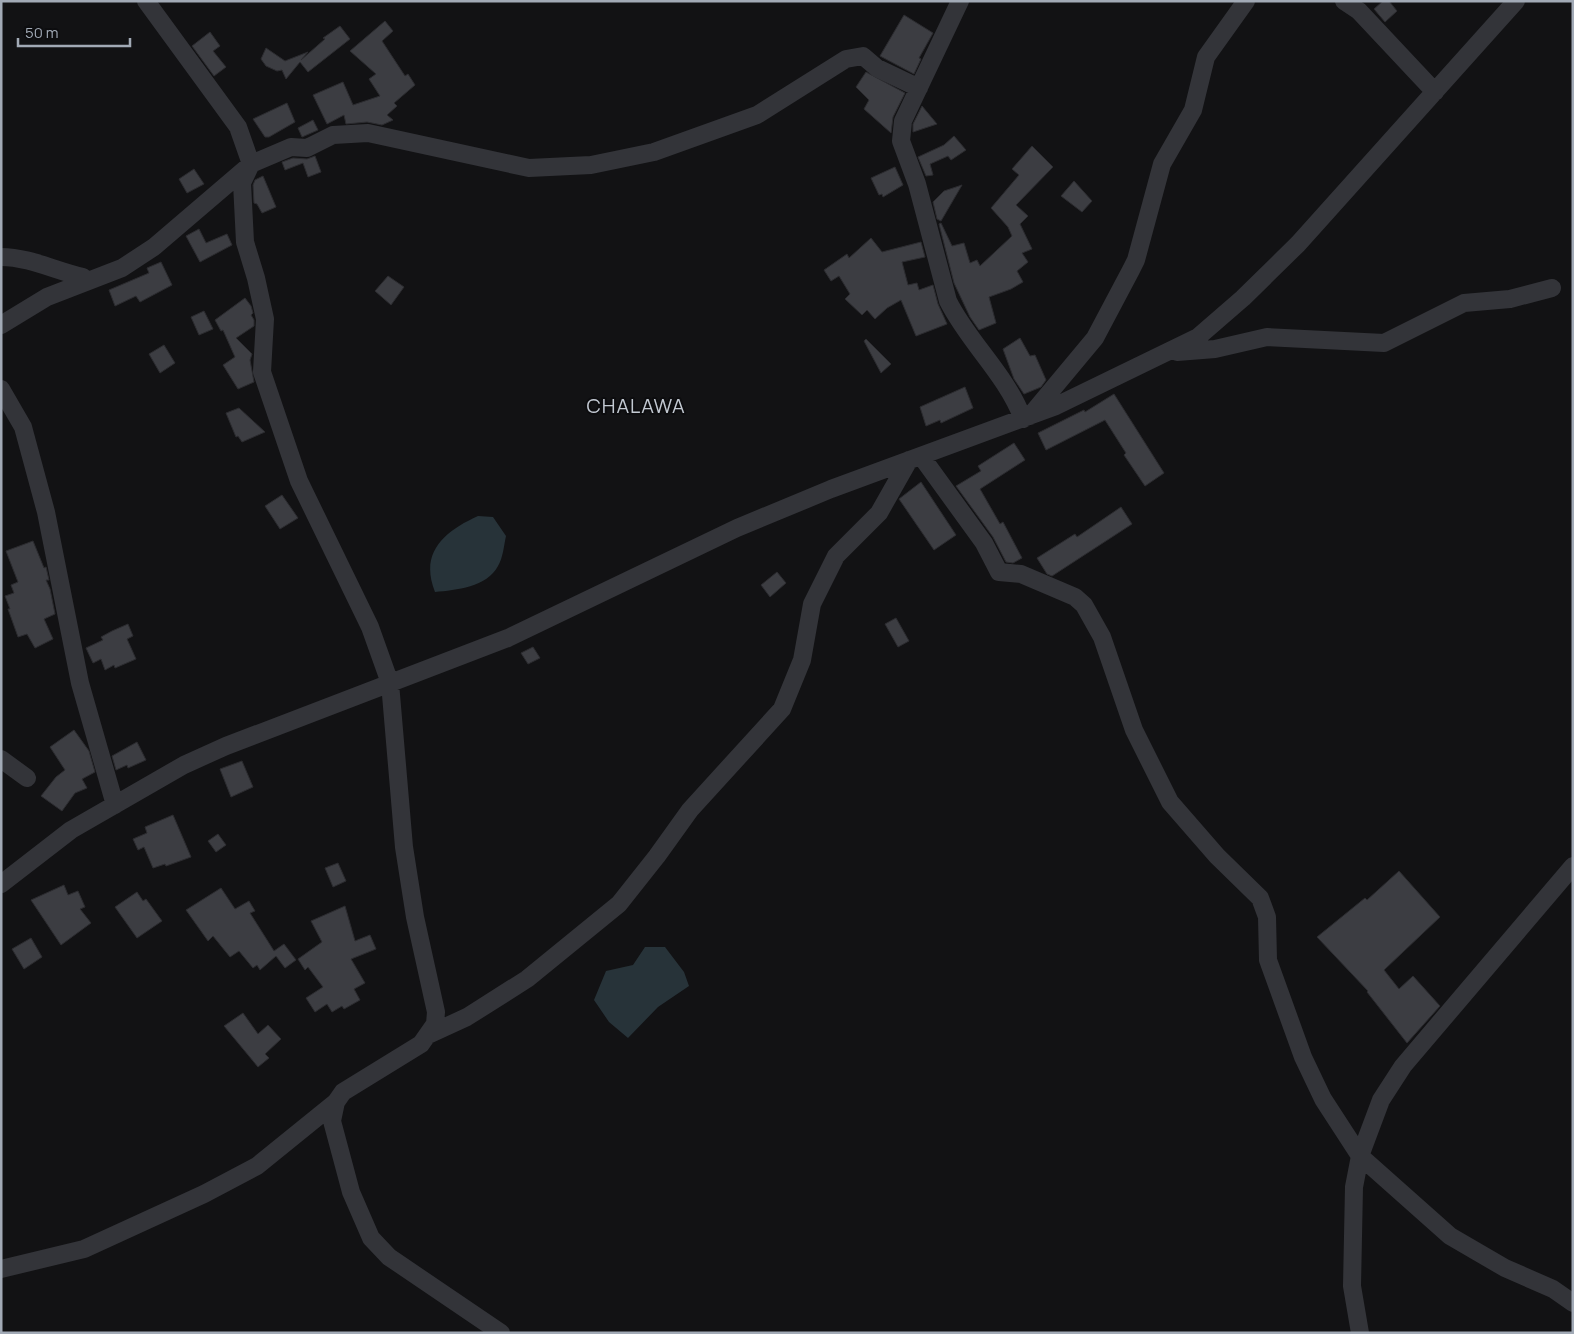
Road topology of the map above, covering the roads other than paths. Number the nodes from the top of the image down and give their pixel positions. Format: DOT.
graph roads {
  1 [pos="146,1"];
  2 [pos="960,1"];
  3 [pos="1246,1"];
  4 [pos="1344,1"];
  5 [pos="1516,1"];
  6 [pos="919,88"];
  7 [pos="1435,92"];
  8 [pos="251,164"];
  9 [pos="1,257"];
  10 [pos="86,281"];
  11 [pos="1552,288"];
  12 [pos="1,325"];
  13 [pos="1169,352"];
  14 [pos="1,389"];
  15 [pos="1026,417"];
  16 [pos="915,458"];
  17 [pos="390,683"];
  18 [pos="1,759"];
  19 [pos="27,778"];
  20 [pos="115,805"];
  21 [pos="1573,866"];
  22 [pos="1,884"];
  23 [pos="430,1034"];
  24 [pos="336,1102"];
  25 [pos="1360,1156"];
  26 [pos="1,1269"];
  27 [pos="1573,1302"];
  28 [pos="502,1333"];
  29 [pos="1360,1333"];
  1 -- 8 [label="street"];
  2 -- 6 [label="street"];
  3 -- 15 [label="street"];
  4 -- 7 [label="street"];
  5 -- 7 [label="street"];
  6 -- 8 [label="street"];
  6 -- 15 [label="street"];
  7 -- 13 [label="street"];
  8 -- 10 [label="street"];
  8 -- 17 [label="street"];
  9 -- 10 [label="street"];
  10 -- 12 [label="street"];
  11 -- 13 [label="street"];
  13 -- 15 [label="street"];
  14 -- 20 [label="street"];
  15 -- 16 [label="street"];
  16 -- 17 [label="street"];
  16 -- 23 [label="street"];
  16 -- 25 [label="street"];
  17 -- 20 [label="street"];
  17 -- 23 [label="street"];
  18 -- 19 [label="street"];
  20 -- 22 [label="street"];
  21 -- 25 [label="street"];
  23 -- 24 [label="street"];
  24 -- 26 [label="street"];
  24 -- 28 [label="street"];
  25 -- 27 [label="street"];
  25 -- 29 [label="street"];
}
